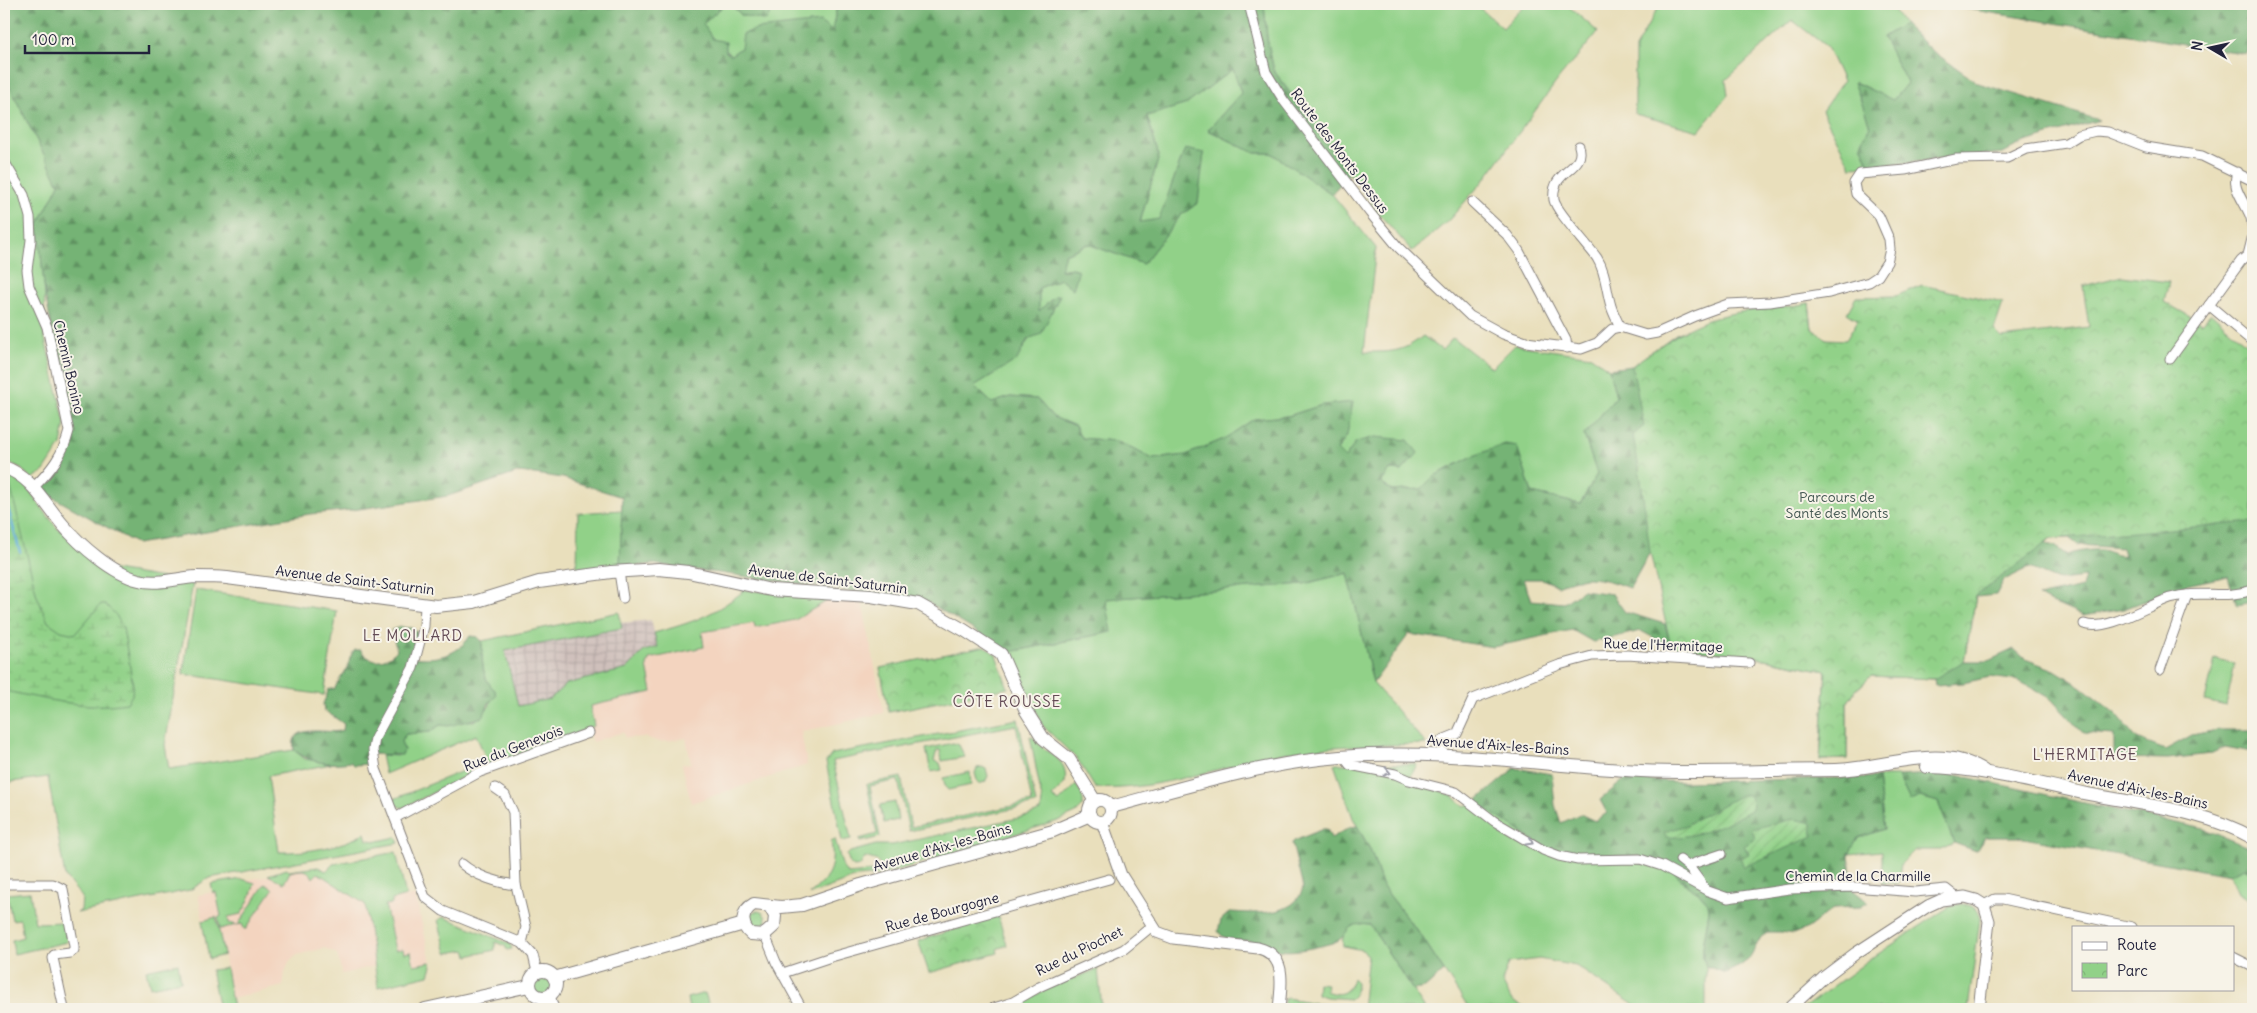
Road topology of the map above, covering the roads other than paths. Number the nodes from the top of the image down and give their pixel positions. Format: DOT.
graph roads {
  1 [pos="1249,4"];
  2 [pos="1579,146"];
  3 [pos="4,161"];
  4 [pos="2238,172"];
  5 [pos="2253,181"];
  6 [pos="1472,202"];
  7 [pos="2253,235"];
  8 [pos="2209,305"];
  9 [pos="1620,327"];
  10 [pos="2253,342"];
  11 [pos="1567,348"];
  12 [pos="2170,359"];
  13 [pos="4,466"];
  14 [pos="34,487"];
  15 [pos="619,572"];
  16 [pos="2253,590"];
  17 [pos="2187,594"];
  18 [pos="623,598"];
  19 [pos="426,605"];
  20 [pos="2084,624"];
  21 [pos="1749,663"];
  22 [pos="2160,670"];
  23 [pos="589,734"];
  24 [pos="1442,755"];
  25 [pos="1343,756"];
  26 [pos="495,788"];
  27 [pos="1095,801"];
  28 [pos="1111,807"];
  29 [pos="1090,815"];
  30 [pos="394,818"];
  31 [pos="1102,822"];
  32 [pos="2253,838"];
  33 [pos="1722,854"];
  34 [pos="1680,860"];
  35 [pos="462,864"];
  36 [pos="1690,868"];
  37 [pos="1109,879"];
  38 [pos="4,884"];
  39 [pos="516,885"];
  40 [pos="1708,891"];
  41 [pos="1956,897"];
  42 [pos="802,905"];
  43 [pos="770,907"];
  44 [pos="1985,907"];
  45 [pos="776,921"];
  46 [pos="744,924"];
  47 [pos="1152,926"];
  48 [pos="2127,926"];
  49 [pos="765,935"];
  50 [pos="522,943"];
  51 [pos="2234,958"];
  52 [pos="2253,967"];
  53 [pos="537,972"];
  54 [pos="783,972"];
  55 [pos="554,978"];
  56 [pos="530,986"];
  57 [pos="545,1001"];
  58 [pos="64,1009"];
  59 [pos="425,1009"];
  60 [pos="554,1009"];
  61 [pos="802,1009"];
  62 [pos="992,1009"];
  63 [pos="1279,1009"];
  64 [pos="1789,1009"];
  65 [pos="1979,1009"];
  1 -- 11 [label="street, Route des Monts Dessus"];
  2 -- 9 [label="street"];
  3 -- 14 [label="street, Chemin Bonino"];
  4 -- 5 [label="street"];
  4 -- 7 [label="street"];
  4 -- 9 [label="street"];
  6 -- 11 [label="street"];
  7 -- 8 [label="street"];
  8 -- 10 [label="street"];
  8 -- 12 [label="street"];
  9 -- 11 [label="street, Route des Monts Dessus"];
  13 -- 14 [label="main road, Avenue de Saint-Saturnin"];
  14 -- 19 [label="main road, Avenue de Saint-Saturnin"];
  15 -- 18 [label="street"];
  15 -- 19 [label="main road, Avenue de Saint-Saturnin"];
  15 -- 27 [label="main road, Avenue de Saint-Saturnin"];
  16 -- 17 [label="street"];
  17 -- 20 [label="street"];
  17 -- 22 [label="street"];
  19 -- 30 [label="street"];
  21 -- 24 [label="street, Rue de l'Hermitage"];
  23 -- 30 [label="street, Rue du Genevois"];
  24 -- 25 [label="main road, Avenue d'Aix-les-Bains"];
  24 -- 32 [label="main road, Avenue d'Aix-les-Bains"];
  25 -- 28 [label="main road, Avenue d'Aix-les-Bains"];
  25 -- 40 [label="street, Chemin de la Charmille, one-way"];
  26 -- 39 [label="street"];
  27 -- 28 [label="main road"];
  27 -- 29 [label="main road"];
  28 -- 31 [label="main road"];
  29 -- 31 [label="main road"];
  29 -- 42 [label="main road, Avenue d'Aix-les-Bains"];
  30 -- 50 [label="street"];
  31 -- 47 [label="street"];
  33 -- 36 [label="street"];
  34 -- 36 [label="street"];
  35 -- 39 [label="street"];
  36 -- 40 [label="street"];
  37 -- 54 [label="street, Rue de Bourgogne"];
  38 -- 58 [label="street"];
  39 -- 50 [label="street"];
  40 -- 41 [label="street, Chemin de la Charmille"];
  41 -- 44 [label="street"];
  41 -- 64 [label="street"];
  42 -- 43 [label="main road, Avenue d'Aix-les-Bains"];
  42 -- 45 [label="main road, Avenue d'Aix-les-Bains"];
  43 -- 45 [label="main road"];
  43 -- 46 [label="main road, Avenue d'Aix-les-Bains"];
  44 -- 48 [label="street"];
  44 -- 65 [label="street"];
  45 -- 49 [label="main road, Avenue d'Aix-les-Bains"];
  46 -- 49 [label="main road"];
  46 -- 55 [label="main road"];
  47 -- 62 [label="street, Rue du Piochet"];
  47 -- 63 [label="street"];
  49 -- 54 [label="street"];
  50 -- 53 [label="street"];
  51 -- 52 [label="street"];
  53 -- 55 [label="main road"];
  53 -- 56 [label="main road"];
  54 -- 61 [label="street"];
  55 -- 57 [label="main road"];
  56 -- 57 [label="main road"];
  56 -- 59 [label="main road"];
  57 -- 60 [label="street"];
}
